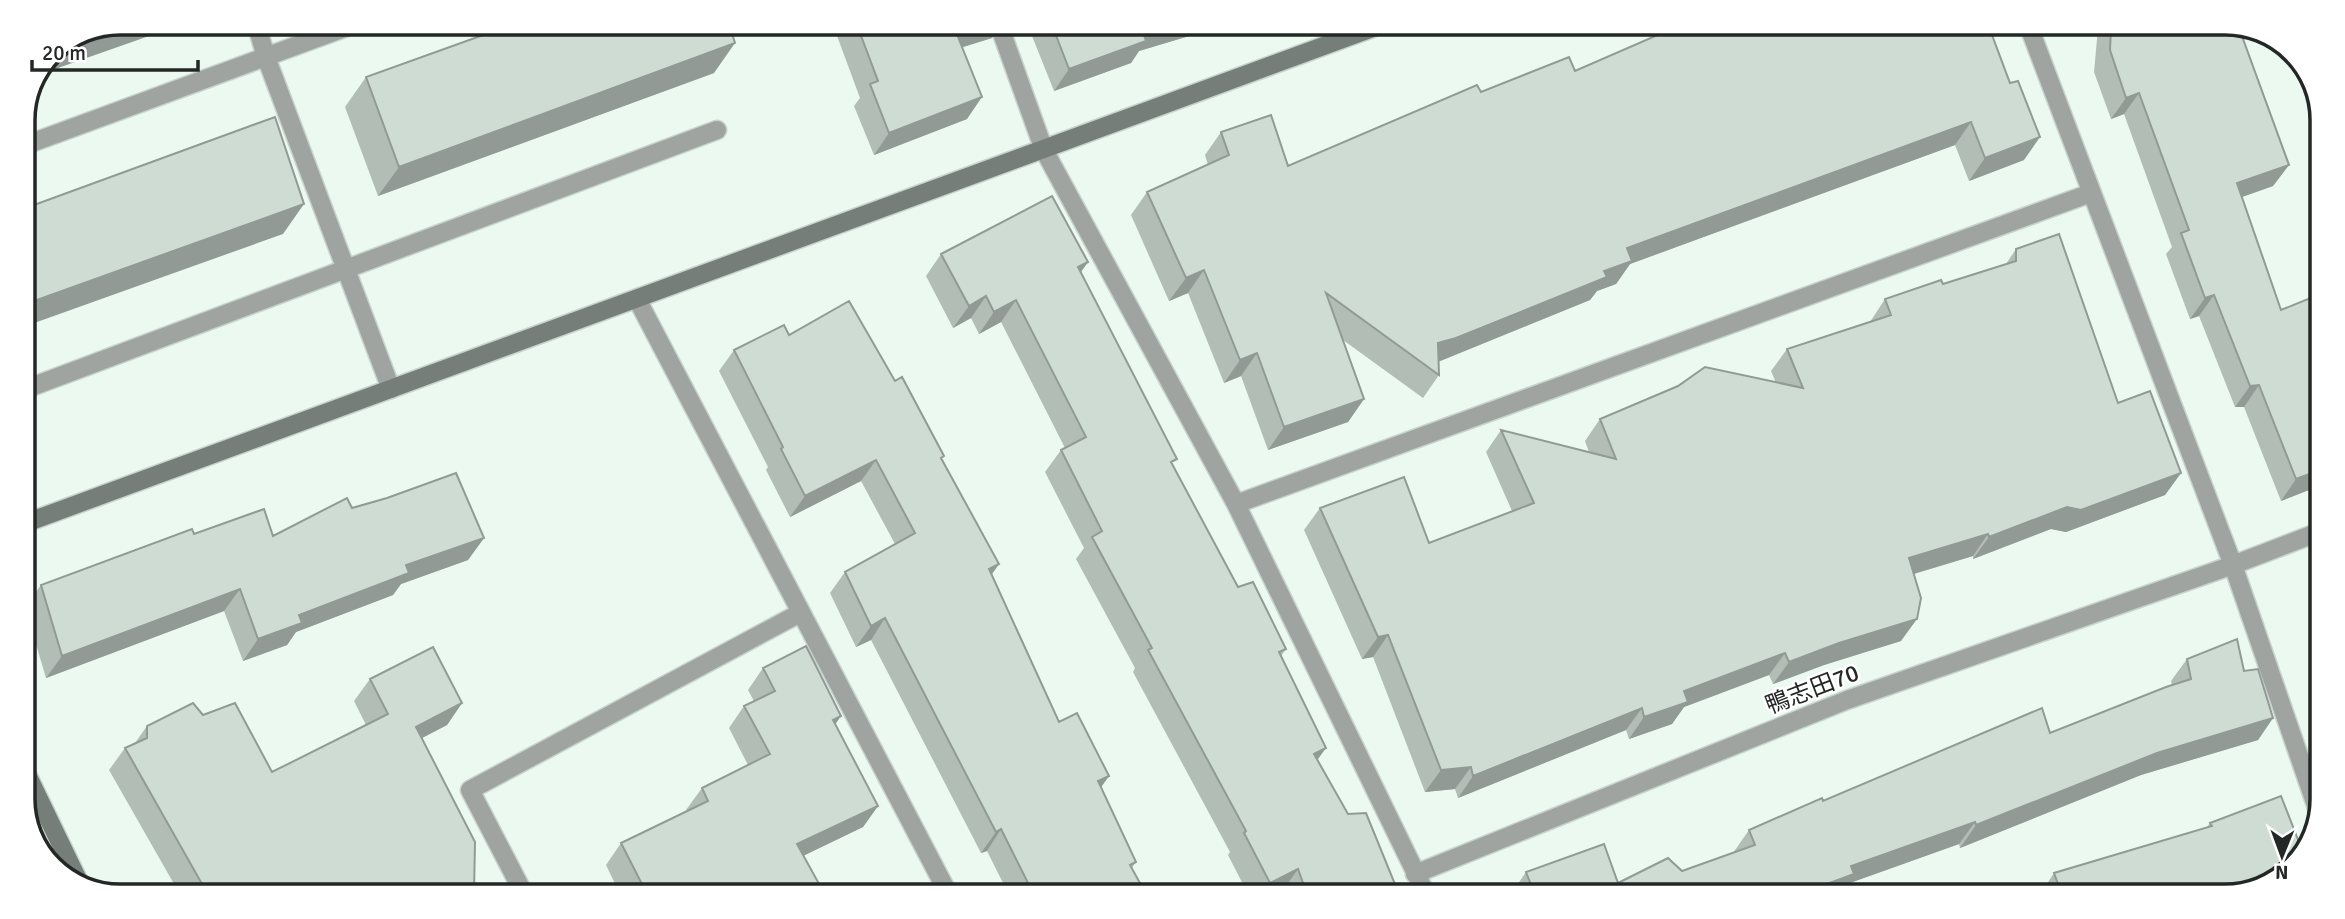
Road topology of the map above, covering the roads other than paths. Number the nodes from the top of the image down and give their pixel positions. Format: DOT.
graph roads {
  1 [pos="260,35"];
  2 [pos="326,35"];
  3 [pos="1003,35"];
  4 [pos="1354,35"];
  5 [pos="2032,35"];
  6 [pos="266,57"];
  7 [pos="717,130"];
  8 [pos="35,142"];
  9 [pos="1044,150"];
  10 [pos="2091,193"];
  11 [pos="346,270"];
  12 [pos="637,299"];
  13 [pos="35,386"];
  14 [pos="391,389"];
  15 [pos="1237,504"];
  16 [pos="35,520"];
  17 [pos="2310,535"];
  18 [pos="2233,565"];
  19 [pos="800,613"];
  20 [pos="2310,788"];
  21 [pos="35,791"];
  22 [pos="73,870"];
  23 [pos="1415,874"];
  24 [pos="519,884"];
  25 [pos="943,884"];
  26 [pos="1420,884"];
  1 -- 6 [label="street"];
  2 -- 6 [label="street"];
  3 -- 9 [label="street"];
  4 -- 9 [label="street"];
  5 -- 10 [label="street"];
  6 -- 8 [label="street"];
  6 -- 11 [label="street"];
  7 -- 11 [label="street"];
  9 -- 12 [label="street"];
  9 -- 15 [label="street"];
  10 -- 15 [label="street"];
  10 -- 18 [label="street"];
  11 -- 13 [label="street"];
  11 -- 14 [label="street"];
  12 -- 14 [label="street"];
  12 -- 19 [label="street"];
  14 -- 16 [label="street"];
  15 -- 23 [label="street"];
  17 -- 18 [label="street, 鴨志田70"];
  18 -- 20 [label="street"];
  18 -- 23 [label="street, 鴨志田70"];
  19 -- 24 [label="street"];
  19 -- 25 [label="street"];
  21 -- 22 [label="street"];
  23 -- 26 [label="street"];
}
